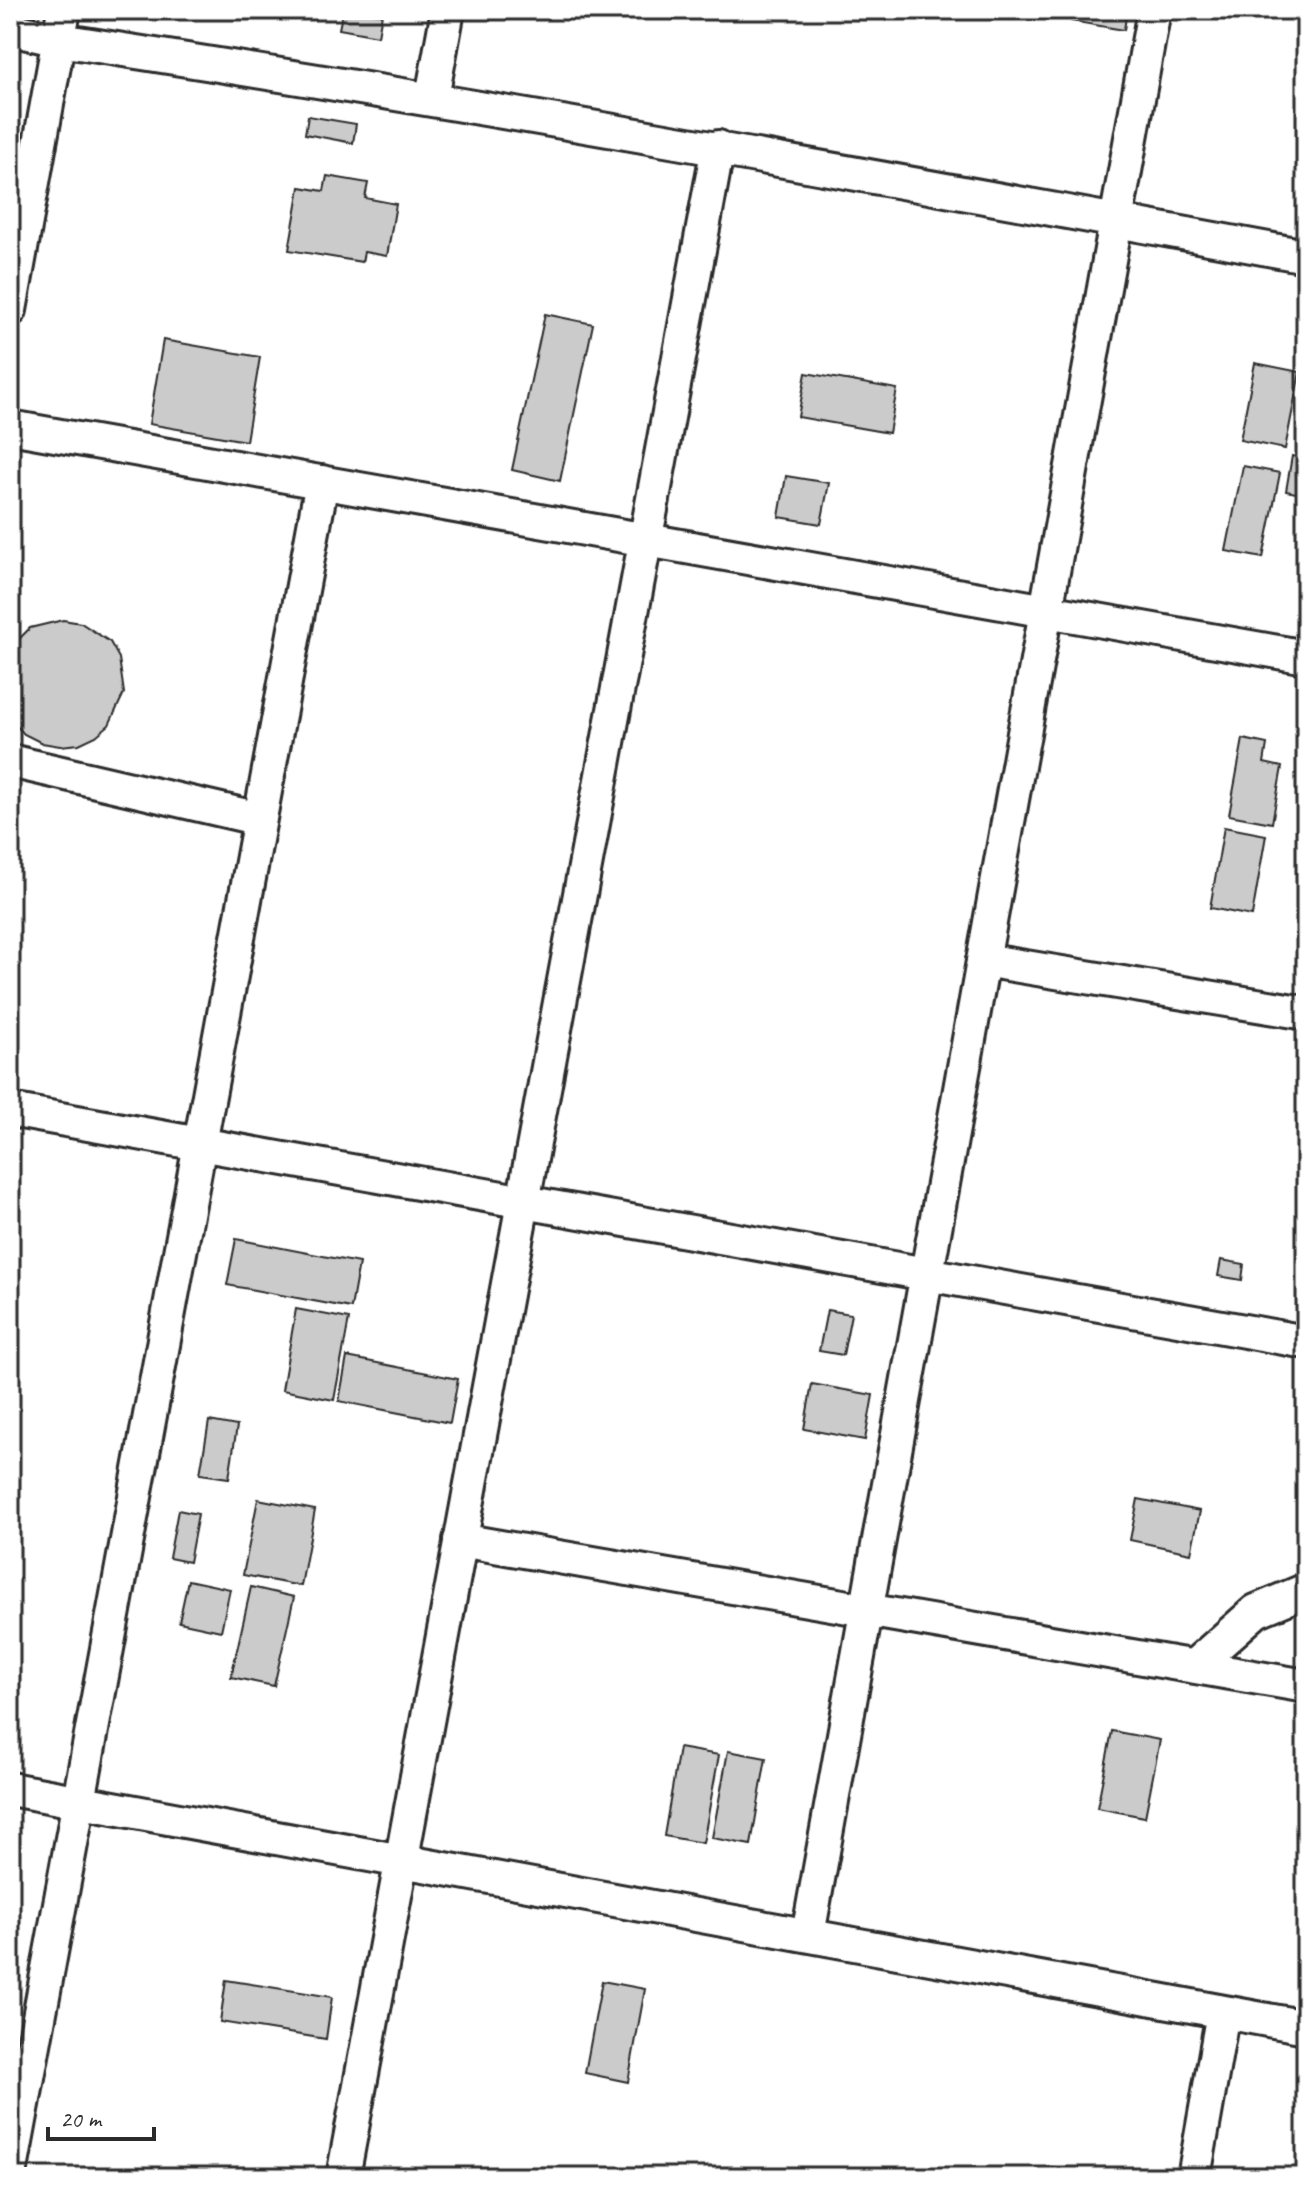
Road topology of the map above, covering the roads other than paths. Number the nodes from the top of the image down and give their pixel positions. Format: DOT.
graph roads {
  1 [pos="448,10"];
  2 [pos="1154,10"];
  3 [pos="61,25"];
  4 [pos="10,29"];
  5 [pos="432,97"];
  6 [pos="718,147"];
  7 [pos="1116,221"];
  8 [pos="1306,256"];
  9 [pos="10,310"];
  10 [pos="10,427"];
  11 [pos="322,482"];
  12 [pos="645,539"];
  13 [pos="1046,610"];
  14 [pos="1306,657"];
  15 [pos="10,761"];
  16 [pos="260,819"];
  17 [pos="983,960"];
  18 [pos="1306,1013"];
  19 [pos="10,1110"];
  20 [pos="200,1144"];
  21 [pos="523,1202"];
  22 [pos="927,1274"];
  23 [pos="1306,1342"];
  24 [pos="460,1540"];
  25 [pos="1306,1590"];
  26 [pos="866,1610"];
  27 [pos="1194,1666"];
  28 [pos="1306,1686"];
  29 [pos="10,1789"];
  30 [pos="79,1801"];
  31 [pos="401,1860"];
  32 [pos="808,1935"];
  33 [pos="1223,2012"];
  34 [pos="1306,2027"];
  35 [pos="10,2175"];
  36 [pos="343,2177"];
  37 [pos="1194,2177"];
  1 -- 5 [label="street"];
  2 -- 7 [label="street"];
  3 -- 4 [label="street"];
  3 -- 5 [label="street"];
  3 -- 9 [label="street"];
  5 -- 6 [label="street"];
  6 -- 7 [label="street"];
  6 -- 12 [label="street"];
  7 -- 8 [label="street"];
  7 -- 13 [label="street"];
  10 -- 11 [label="street"];
  11 -- 12 [label="street"];
  11 -- 16 [label="street"];
  12 -- 13 [label="street"];
  12 -- 21 [label="street"];
  13 -- 14 [label="street"];
  13 -- 17 [label="street"];
  15 -- 16 [label="street"];
  16 -- 20 [label="street"];
  17 -- 18 [label="street"];
  17 -- 22 [label="street"];
  19 -- 20 [label="street"];
  20 -- 21 [label="street"];
  20 -- 30 [label="street"];
  21 -- 22 [label="street"];
  21 -- 24 [label="street"];
  22 -- 23 [label="street"];
  22 -- 26 [label="street"];
  24 -- 26 [label="street"];
  24 -- 31 [label="street"];
  25 -- 27 [label="street"];
  26 -- 27 [label="street"];
  26 -- 32 [label="street"];
  27 -- 28 [label="street"];
  29 -- 30 [label="street"];
  30 -- 31 [label="street"];
  30 -- 35 [label="street"];
  31 -- 32 [label="street"];
  31 -- 36 [label="street"];
  32 -- 33 [label="street"];
  33 -- 34 [label="street"];
  33 -- 37 [label="street"];
}
